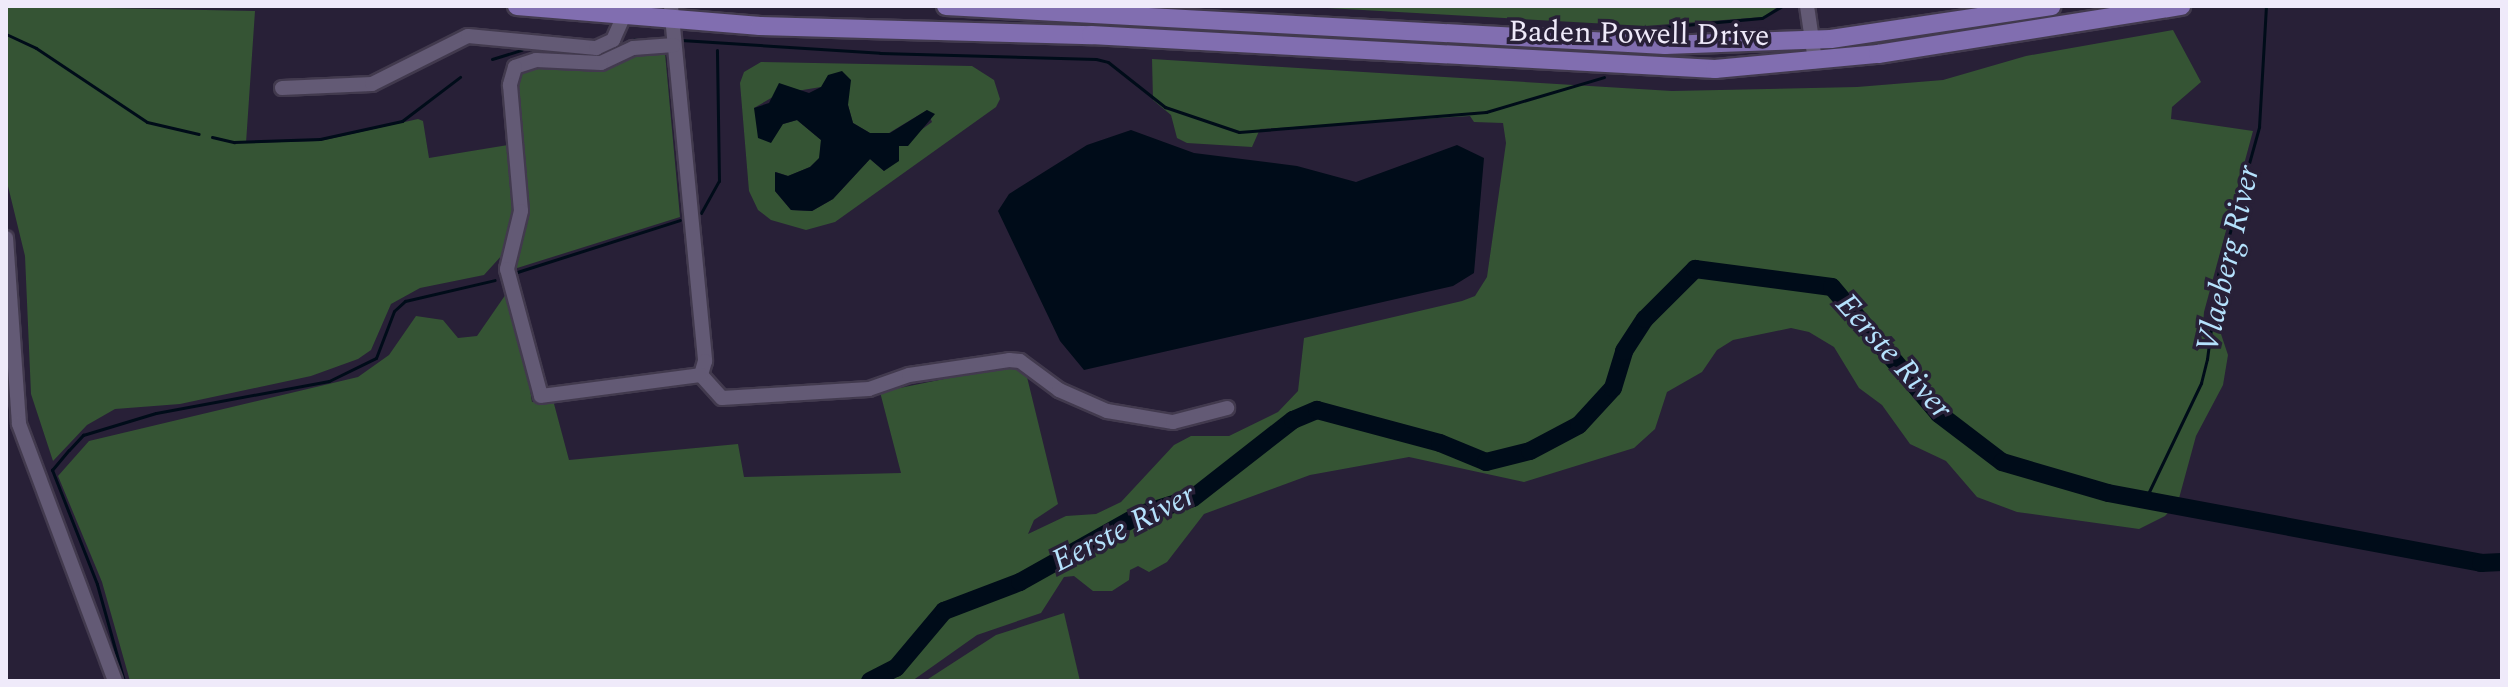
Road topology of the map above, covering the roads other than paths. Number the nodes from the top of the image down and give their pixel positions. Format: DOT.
graph roads {
  1 [pos="517,6"];
  2 [pos="946,6"];
  3 [pos="1807,6"];
  4 [pos="2052,6"];
  5 [pos="2181,6"];
  6 [pos="672,11"];
  7 [pos="621,22"];
  8 [pos="1812,41"];
  9 [pos="534,43"];
  10 [pos="674,45"];
  11 [pos="1815,61"];
  12 [pos="522,63"];
  13 [pos="282,88"];
  14 [pos="6,238"];
  15 [pos="701,375"];
  16 [pos="11,393"];
  17 [pos="1227,408"];
  18 [pos="115,681"];
  1 -- 6 [label="main road, Baden Powell Drive"];
  2 -- 8 [label="main road, Baden Powell Drive"];
  3 -- 8 [label="street"];
  4 -- 8 [label="main road, Baden Powell Drive"];
  5 -- 11 [label="main road, Baden Powell Drive"];
  6 -- 10 [label="street"];
  6 -- 11 [label="main road, Baden Powell Drive"];
  7 -- 9 [label="street"];
  8 -- 11 [label="street"];
  9 -- 12 [label="street"];
  9 -- 13 [label="street"];
  10 -- 12 [label="street"];
  10 -- 15 [label="street"];
  12 -- 15 [label="street"];
  14 -- 16 [label="street"];
  15 -- 17 [label="street"];
  16 -- 18 [label="street"];
}
